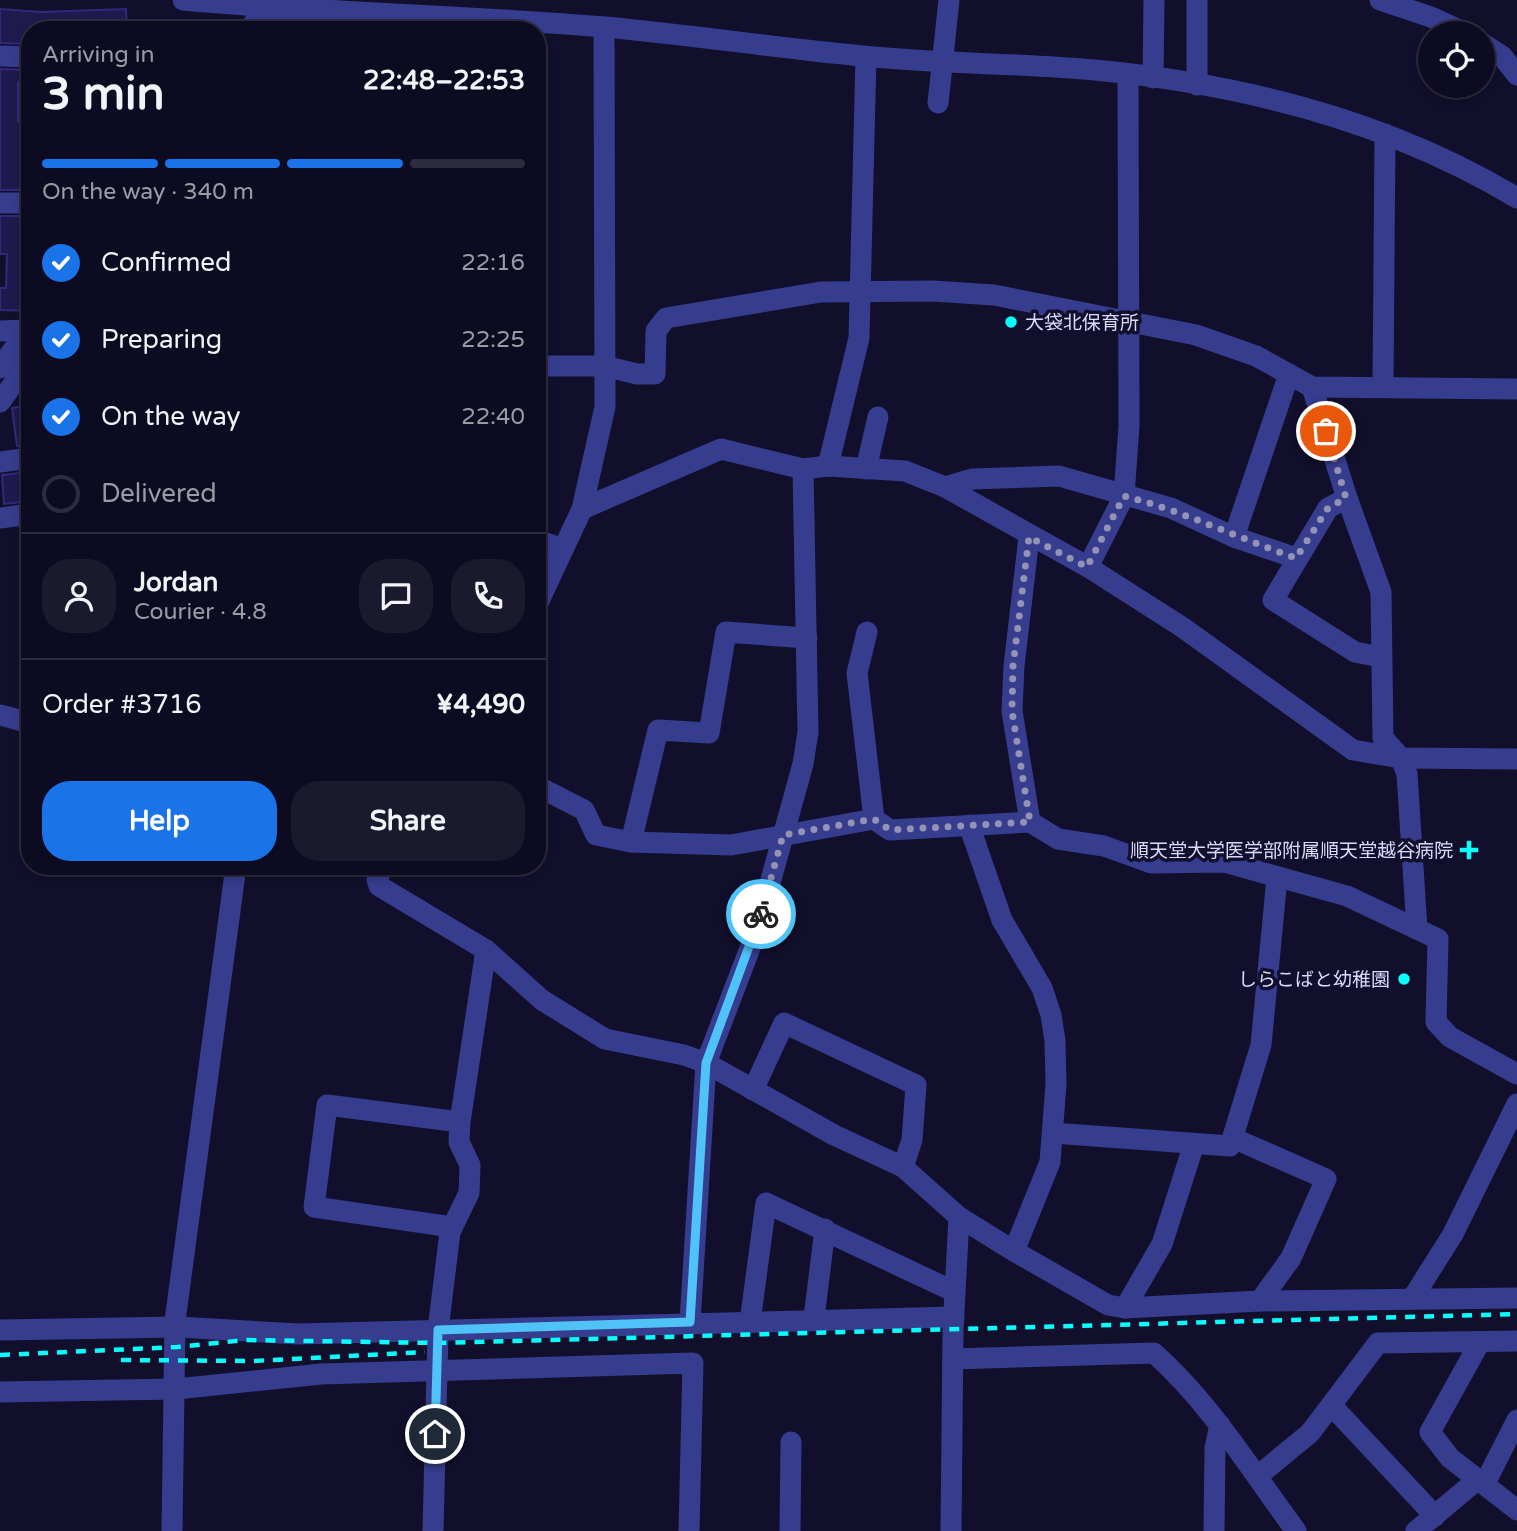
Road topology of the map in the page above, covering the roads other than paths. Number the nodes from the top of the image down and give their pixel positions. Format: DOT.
graph roads {
  1 [pos="183,0"];
  2 [pos="949,0"];
  3 [pos="1154,0"];
  4 [pos="1197,0"];
  5 [pos="1380,0"];
  6 [pos="221,2"];
  7 [pos="280,4"];
  8 [pos="347,20"];
  9 [pos="260,21"];
  10 [pos="384,21"];
  11 [pos="1440,21"];
  12 [pos="546,25"];
  13 [pos="604,27"];
  14 [pos="1495,51"];
  15 [pos="0,56"];
  16 [pos="21,57"];
  17 [pos="866,57"];
  18 [pos="941,61"];
  19 [pos="1128,74"];
  20 [pos="1517,75"];
  21 [pos="1153,78"];
  22 [pos="1197,85"];
  23 [pos="938,103"];
  24 [pos="1385,134"];
  25 [pos="1517,198"];
  26 [pos="0,203"];
  27 [pos="21,203"];
  28 [pos="860,290"];
  29 [pos="1127,323"];
  30 [pos="21,329"];
  31 [pos="0,331"];
  32 [pos="21,338"];
  33 [pos="546,366"];
  34 [pos="604,366"];
  35 [pos="0,368"];
  36 [pos="21,373"];
  37 [pos="1289,374"];
  38 [pos="1312,387"];
  39 [pos="1383,387"];
  40 [pos="1517,389"];
  41 [pos="0,402"];
  42 [pos="878,417"];
  43 [pos="21,458"];
  44 [pos="0,462"];
  45 [pos="828,467"];
  46 [pos="803,468"];
  47 [pos="866,469"];
  48 [pos="945,487"];
  49 [pos="1124,496"];
  50 [pos="1346,498"];
  51 [pos="582,509"];
  52 [pos="21,515"];
  53 [pos="0,518"];
  54 [pos="1029,537"];
  55 [pos="1234,537"];
  56 [pos="546,543"];
  57 [pos="563,549"];
  58 [pos="1296,558"];
  59 [pos="1087,567"];
  60 [pos="546,586"];
  61 [pos="867,632"];
  62 [pos="807,638"];
  63 [pos="1380,657"];
  64 [pos="0,716"];
  65 [pos="21,721"];
  66 [pos="1401,758"];
  67 [pos="1517,759"];
  68 [pos="546,791"];
  69 [pos="874,819"];
  70 [pos="1030,822"];
  71 [pos="969,825"];
  72 [pos="783,835"];
  73 [pos="631,842"];
  74 [pos="235,875"];
  75 [pos="379,875"];
  76 [pos="1277,878"];
  77 [pos="1418,929"];
  78 [pos="486,950"];
  79 [pos="706,1063"];
  80 [pos="1517,1073"];
  81 [pos="753,1090"];
  82 [pos="1517,1104"];
  83 [pos="460,1122"];
  84 [pos="1054,1133"];
  85 [pos="1233,1138"];
  86 [pos="1194,1144"];
  87 [pos="903,1167"];
  88 [pos="959,1217"];
  89 [pos="452,1227"];
  90 [pos="825,1230"];
  91 [pos="1014,1251"];
  92 [pos="955,1292"];
  93 [pos="1517,1298"];
  94 [pos="1412,1299"];
  95 [pos="1260,1301"];
  96 [pos="1125,1308"];
  97 [pos="954,1317"];
  98 [pos="814,1318"];
  99 [pos="690,1322"];
  100 [pos="750,1322"];
  101 [pos="178,1327"];
  102 [pos="0,1330"];
  103 [pos="438,1330"];
  104 [pos="1517,1341"];
  105 [pos="1480,1342"];
  106 [pos="953,1359"];
  107 [pos="436,1370"];
  108 [pos="176,1389"];
  109 [pos="0,1392"];
  110 [pos="1332,1406"];
  111 [pos="1517,1420"];
  112 [pos="1220,1425"];
  113 [pos="791,1442"];
  114 [pos="1259,1475"];
  115 [pos="1481,1482"];
  116 [pos="1517,1510"];
  117 [pos="1434,1516"];
  118 [pos="172,1531"];
  119 [pos="433,1531"];
  120 [pos="689,1531"];
  121 [pos="790,1531"];
  122 [pos="951,1531"];
  123 [pos="1214,1531"];
  124 [pos="1296,1531"];
  125 [pos="1416,1531"];
  1 -- 6 [label="street"];
  2 -- 18 [label="street"];
  3 -- 21 [label="street"];
  4 -- 22 [label="street"];
  5 -- 11 [label="street"];
  6 -- 7 [label="street"];
  7 -- 8 [label="street"];
  7 -- 9 [label="street"];
  8 -- 10 [label="street"];
  12 -- 13 [label="street"];
  13 -- 17 [label="street"];
  13 -- 34 [label="street"];
  14 -- 20 [label="street"];
  15 -- 16 [label="street"];
  17 -- 18 [label="street"];
  17 -- 28 [label="street"];
  18 -- 19 [label="street"];
  18 -- 23 [label="street"];
  19 -- 21 [label="street"];
  19 -- 29 [label="street"];
  21 -- 22 [label="street"];
  22 -- 24 [label="street"];
  24 -- 25 [label="street"];
  24 -- 39 [label="street"];
  26 -- 27 [label="street"];
  28 -- 29 [label="street"];
  28 -- 34 [label="street"];
  28 -- 45 [label="street"];
  29 -- 37 [label="street"];
  29 -- 49 [label="street"];
  30 -- 31 [label="street"];
  32 -- 35 [label="street"];
  33 -- 34 [label="street"];
  34 -- 51 [label="street"];
  36 -- 41 [label="street"];
  37 -- 38 [label="street"];
  37 -- 55 [label="street"];
  38 -- 39 [label="street"];
  38 -- 50 [label="street"];
  39 -- 40 [label="street"];
  42 -- 47 [label="street"];
  43 -- 44 [label="street"];
  45 -- 46 [label="street"];
  45 -- 47 [label="street"];
  46 -- 51 [label="street"];
  46 -- 62 [label="street"];
  47 -- 48 [label="street"];
  48 -- 49 [label="street"];
  48 -- 54 [label="street"];
  49 -- 55 [label="street"];
  49 -- 59 [label="street"];
  50 -- 58 [label="street"];
  50 -- 63 [label="street"];
  51 -- 57 [label="street"];
  52 -- 53 [label="street"];
  54 -- 59 [label="street"];
  54 -- 70 [label="street"];
  55 -- 58 [label="street"];
  56 -- 57 [label="street"];
  57 -- 60 [label="street"];
  58 -- 63 [label="street"];
  59 -- 66 [label="street"];
  61 -- 69 [label="street"];
  62 -- 72 [label="street"];
  62 -- 73 [label="street"];
  63 -- 66 [label="street"];
  64 -- 65 [label="street"];
  66 -- 67 [label="street"];
  66 -- 77 [label="street"];
  68 -- 73 [label="street"];
  69 -- 71 [label="street"];
  69 -- 72 [label="street"];
  70 -- 71 [label="street"];
  70 -- 76 [label="street"];
  71 -- 84 [label="street"];
  72 -- 73 [label="street"];
  72 -- 79 [label="street"];
  74 -- 101 [label="street"];
  75 -- 78 [label="street"];
  76 -- 77 [label="street"];
  76 -- 85 [label="street"];
  77 -- 80 [label="street"];
  78 -- 79 [label="street"];
  78 -- 83 [label="street"];
  79 -- 81 [label="street"];
  79 -- 99 [label="street"];
  81 -- 87 [label="street"];
  81 -- 87 [label="street"];
  82 -- 94 [label="street"];
  83 -- 89 [label="street"];
  83 -- 89 [label="street"];
  84 -- 86 [label="street"];
  84 -- 91 [label="street"];
  85 -- 86 [label="street"];
  85 -- 95 [label="street"];
  86 -- 96 [label="street"];
  87 -- 88 [label="street"];
  88 -- 91 [label="street"];
  88 -- 92 [label="street"];
  89 -- 103 [label="street"];
  90 -- 92 [label="street"];
  90 -- 98 [label="street"];
  90 -- 100 [label="street"];
  91 -- 96 [label="street"];
  92 -- 97 [label="street"];
  93 -- 94 [label="street"];
  94 -- 95 [label="street"];
  95 -- 96 [label="street"];
  97 -- 98 [label="street"];
  97 -- 106 [label="street"];
  98 -- 100 [label="street"];
  99 -- 100 [label="street"];
  99 -- 103 [label="street"];
  101 -- 102 [label="street"];
  101 -- 103 [label="street"];
  101 -- 108 [label="street"];
  103 -- 107 [label="street"];
  104 -- 105 [label="street"];
  105 -- 110 [label="street"];
  105 -- 115 [label="street"];
  106 -- 112 [label="street"];
  106 -- 122 [label="street"];
  107 -- 108 [label="street"];
  107 -- 119 [label="street"];
  107 -- 120 [label="street"];
  108 -- 109 [label="street"];
  108 -- 118 [label="street"];
  110 -- 114 [label="street"];
  110 -- 117 [label="street"];
  111 -- 115 [label="street"];
  112 -- 114 [label="street"];
  112 -- 123 [label="street"];
  113 -- 121 [label="street"];
  114 -- 124 [label="street"];
  115 -- 116 [label="street"];
  115 -- 117 [label="street"];
  117 -- 125 [label="street"];
}
